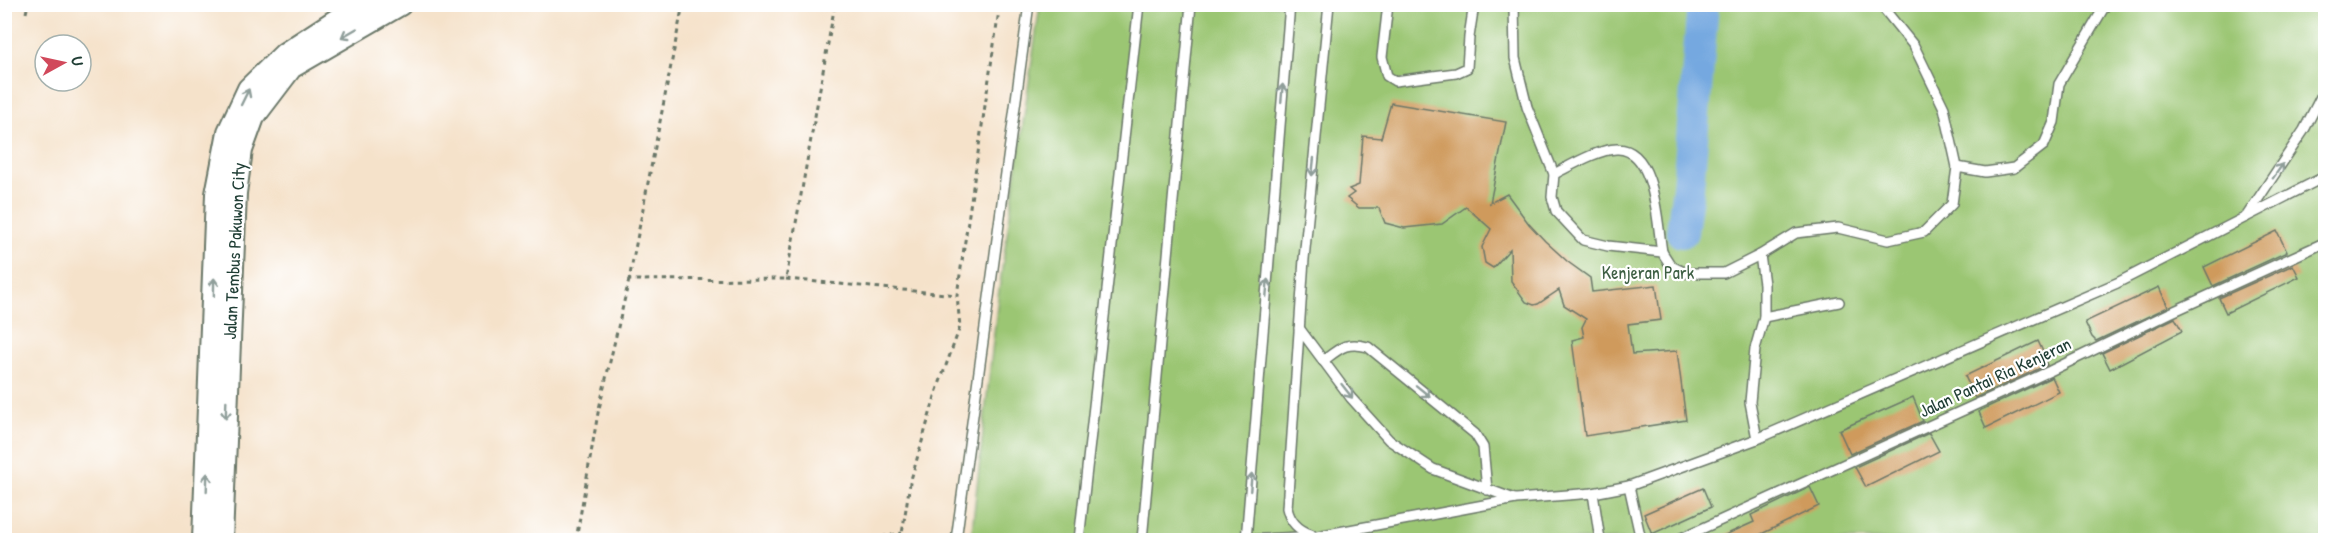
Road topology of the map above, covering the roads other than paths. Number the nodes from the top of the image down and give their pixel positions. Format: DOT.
graph roads {
  1 [pos="362,4"];
  2 [pos="400,4"];
  3 [pos="1029,4"];
  4 [pos="1139,4"];
  5 [pos="1191,4"];
  6 [pos="1290,4"];
  7 [pos="1329,4"];
  8 [pos="1388,4"];
  9 [pos="1474,4"];
  10 [pos="1514,4"];
  11 [pos="1880,4"];
  12 [pos="2103,6"];
  13 [pos="2325,87"];
  14 [pos="1957,167"];
  15 [pos="1554,174"];
  16 [pos="2325,176"];
  17 [pos="2245,219"];
  18 [pos="2325,242"];
  19 [pos="1662,252"];
  20 [pos="1760,255"];
  21 [pos="1839,302"];
  22 [pos="1764,317"];
  23 [pos="1299,328"];
  24 [pos="1323,361"];
  25 [pos="1756,439"];
  26 [pos="1629,486"];
  27 [pos="1487,490"];
  28 [pos="1593,492"];
  29 [pos="1516,499"];
  30 [pos="1317,536"];
  31 [pos="204,540"];
  32 [pos="220,540"];
  33 [pos="956,540"];
  34 [pos="1079,540"];
  35 [pos="1142,540"];
  36 [pos="1246,540"];
  37 [pos="1600,540"];
  38 [pos="1641,540"];
  39 [pos="1677,540"];
  31 -- 1 [label="street, Jalan Tembus Pakuwon City, one-way"];
  2 -- 32 [label="street, Jalan Tembus Pakuwon City, one-way"];
  3 -- 33 [label="lane"];
  4 -- 34 [label="lane"];
  5 -- 35 [label="lane"];
  36 -- 6 [label="lane, one-way"];
  7 -- 23 [label="lane, one-way"];
  8 -- 9 [label="lane"];
  10 -- 15 [label="lane"];
  11 -- 14 [label="lane"];
  12 -- 14 [label="lane"];
  17 -- 13 [label="lane, one-way"];
  14 -- 20 [label="lane"];
  15 -- 19 [label="lane"];
  15 -- 19 [label="lane"];
  16 -- 17 [label="lane"];
  17 -- 25 [label="lane"];
  18 -- 39 [label="lane, Jalan Pantai Ria Kenjeran"];
  19 -- 20 [label="lane"];
  20 -- 22 [label="lane"];
  21 -- 22 [label="lane"];
  22 -- 25 [label="lane"];
  23 -- 24 [label="lane"];
  23 -- 30 [label="lane"];
  24 -- 27 [label="lane, one-way"];
  24 -- 27 [label="lane, one-way"];
  25 -- 26 [label="lane"];
  26 -- 28 [label="lane"];
  26 -- 38 [label="lane"];
  27 -- 29 [label="lane"];
  28 -- 29 [label="lane"];
  28 -- 37 [label="lane"];
  29 -- 30 [label="lane"];
  30 -- 36 [label="lane"];
}
